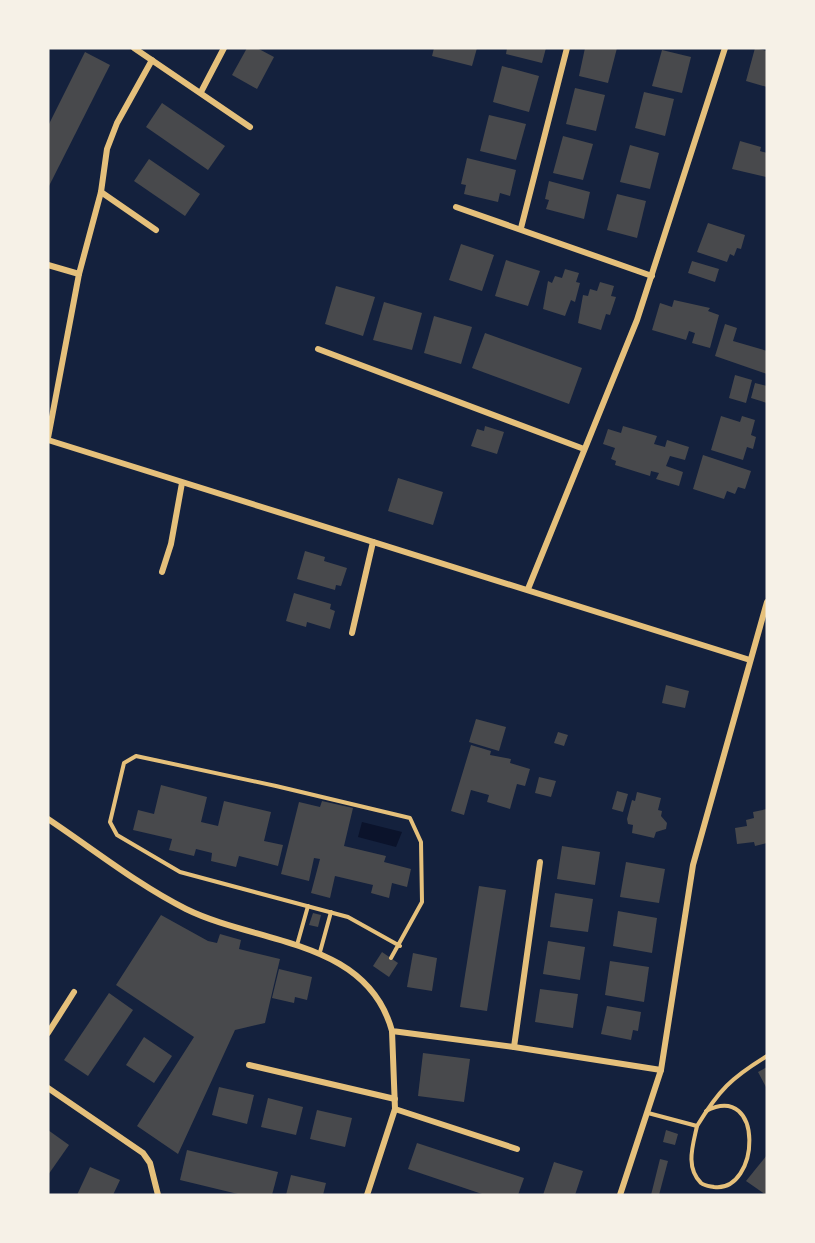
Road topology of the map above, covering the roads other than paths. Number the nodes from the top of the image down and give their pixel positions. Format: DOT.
graph roads {
  1 [pos="134,48"];
  2 [pos="224,48"];
  3 [pos="567,48"];
  4 [pos="725,48"];
  5 [pos="152,60"];
  6 [pos="201,92"];
  7 [pos="250,127"];
  8 [pos="101,192"];
  9 [pos="456,207"];
  10 [pos="520,228"];
  11 [pos="156,230"];
  12 [pos="48,265"];
  13 [pos="79,274"];
  14 [pos="652,276"];
  15 [pos="318,349"];
  16 [pos="48,439"];
  17 [pos="584,449"];
  18 [pos="182,483"];
  19 [pos="373,542"];
  20 [pos="162,572"];
  21 [pos="528,589"];
  22 [pos="767,602"];
  23 [pos="352,633"];
  24 [pos="750,660"];
  25 [pos="48,819"];
  26 [pos="540,862"];
  27 [pos="308,906"];
  28 [pos="331,912"];
  29 [pos="297,945"];
  30 [pos="400,946"];
  31 [pos="320,952"];
  32 [pos="391,958"];
  33 [pos="74,992"];
  34 [pos="392,1030"];
  35 [pos="48,1033"];
  36 [pos="514,1047"];
  37 [pos="767,1056"];
  38 [pos="249,1065"];
  39 [pos="661,1070"];
  40 [pos="48,1088"];
  41 [pos="395,1099"];
  42 [pos="395,1109"];
  43 [pos="706,1111"];
  44 [pos="648,1113"];
  45 [pos="697,1126"];
  46 [pos="517,1149"];
  47 [pos="158,1195"];
  48 [pos="367,1195"];
  49 [pos="620,1195"];
  1 -- 5 [label="street"];
  2 -- 6 [label="street"];
  3 -- 10 [label="street"];
  4 -- 14 [label="street"];
  5 -- 6 [label="street"];
  5 -- 8 [label="street"];
  6 -- 7 [label="street"];
  8 -- 11 [label="street"];
  8 -- 13 [label="street"];
  9 -- 10 [label="street"];
  10 -- 14 [label="street"];
  12 -- 13 [label="street"];
  13 -- 16 [label="street"];
  14 -- 17 [label="street"];
  15 -- 17 [label="street"];
  16 -- 18 [label="street"];
  17 -- 21 [label="street"];
  18 -- 19 [label="street"];
  18 -- 20 [label="street"];
  19 -- 21 [label="street"];
  19 -- 23 [label="street"];
  21 -- 24 [label="street"];
  22 -- 24 [label="street"];
  24 -- 39 [label="street"];
  25 -- 29 [label="street"];
  26 -- 36 [label="street"];
  27 -- 28 [label="lane"];
  27 -- 29 [label="lane"];
  27 -- 30 [label="lane"];
  28 -- 30 [label="lane"];
  28 -- 31 [label="lane"];
  29 -- 31 [label="street"];
  30 -- 32 [label="lane"];
  31 -- 34 [label="street"];
  33 -- 35 [label="street"];
  34 -- 36 [label="street"];
  34 -- 41 [label="street"];
  36 -- 39 [label="street"];
  37 -- 43 [label="lane"];
  38 -- 41 [label="street"];
  39 -- 44 [label="street"];
  40 -- 47 [label="street"];
  41 -- 42 [label="street"];
  42 -- 46 [label="street"];
  42 -- 48 [label="street"];
  43 -- 45 [label="lane"];
  43 -- 45 [label="lane"];
  44 -- 45 [label="lane"];
  44 -- 49 [label="street"];
}
